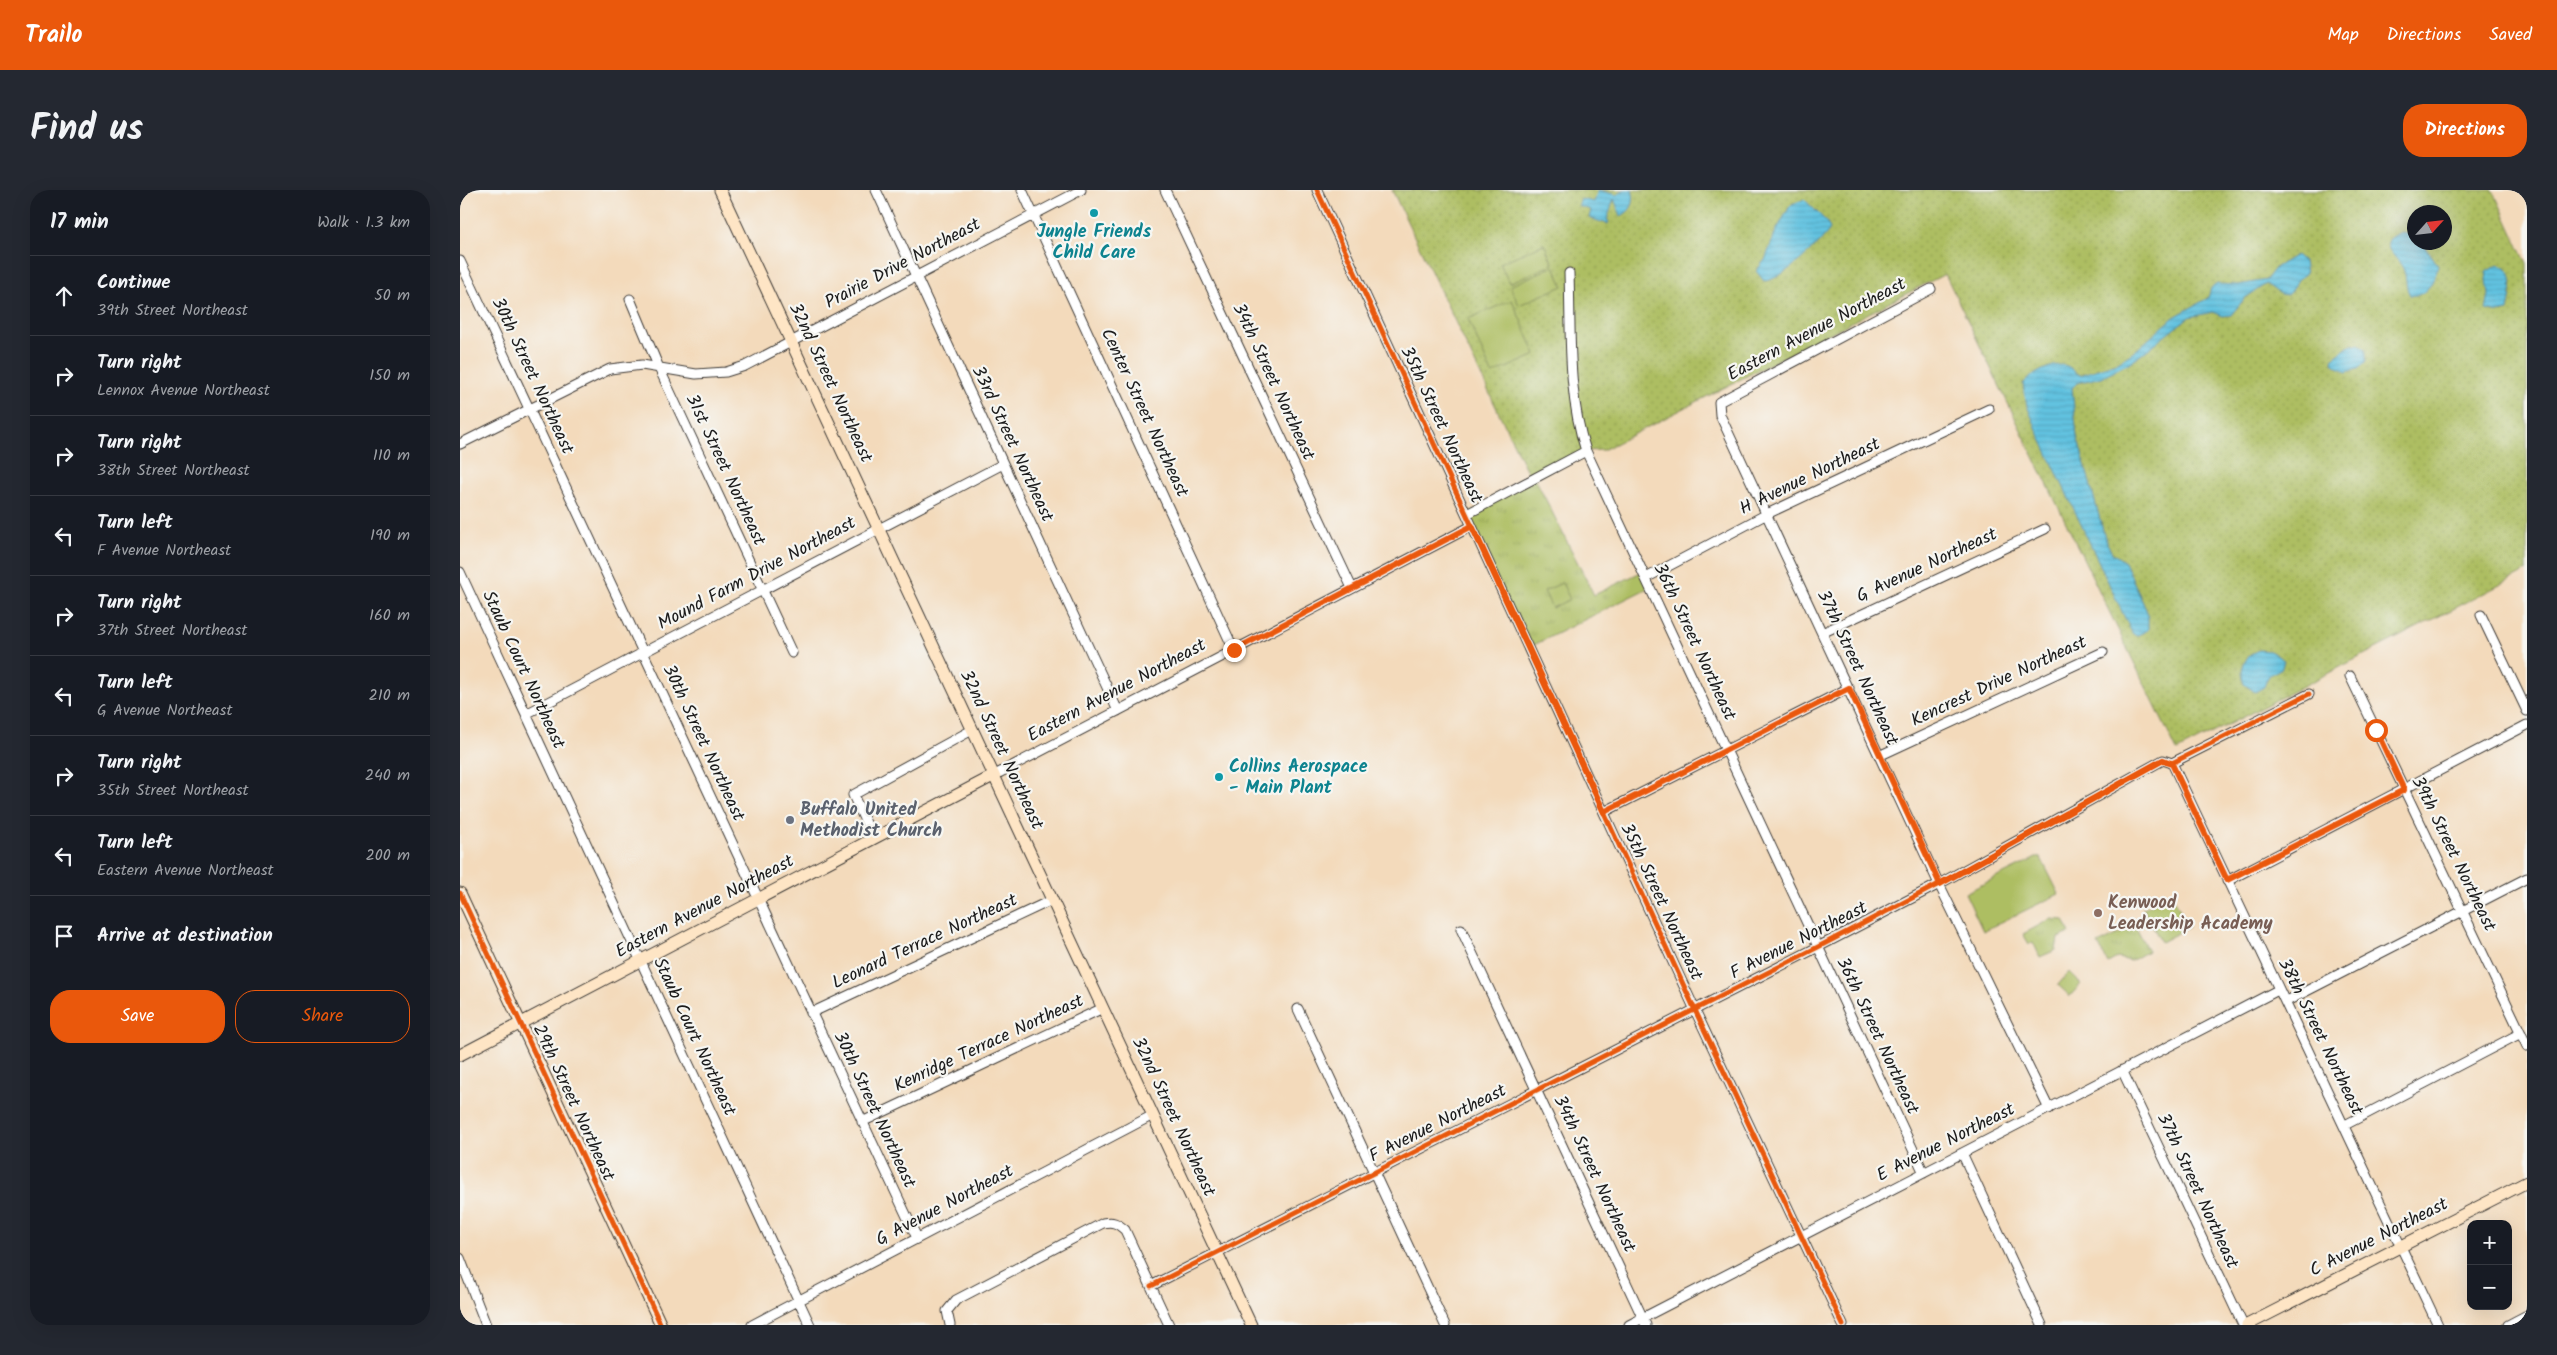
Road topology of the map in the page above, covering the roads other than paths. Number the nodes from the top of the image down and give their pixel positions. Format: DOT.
graph roads {
  1 [pos="720,190"];
  2 [pos="876,190"];
  3 [pos="1022,190"];
  4 [pos="1081,190"];
  5 [pos="1165,190"];
  6 [pos="1317,190"];
  7 [pos="1034,214"];
  8 [pos="460,261"];
  9 [pos="1569,273"];
  10 [pos="917,276"];
  11 [pos="1931,289"];
  12 [pos="630,299"];
  13 [pos="792,341"];
  14 [pos="659,368"];
  15 [pos="1719,402"];
  16 [pos="1989,409"];
  17 [pos="530,410"];
  18 [pos="460,444"];
  19 [pos="1586,451"];
  20 [pos="1003,464"];
  21 [pos="1467,514"];
  22 [pos="1767,514"];
  23 [pos="1472,526"];
  24 [pos="2045,529"];
  25 [pos="878,530"];
  26 [pos="460,572"];
  27 [pos="1646,578"];
  28 [pos="1352,588"];
  29 [pos="762,589"];
  30 [pos="2481,615"];
  31 [pos="1822,633"];
  32 [pos="1234,650"];
  33 [pos="643,652"];
  34 [pos="2103,652"];
  35 [pos="792,653"];
  36 [pos="2350,676"];
  37 [pos="1849,688"];
  38 [pos="2309,694"];
  39 [pos="1118,711"];
  40 [pos="2527,711"];
  41 [pos="526,714"];
  42 [pos="2527,725"];
  43 [pos="972,730"];
  44 [pos="1726,750"];
  45 [pos="1880,755"];
  46 [pos="2172,764"];
  47 [pos="993,776"];
  48 [pos="2404,790"];
  49 [pos="1604,812"];
  50 [pos="874,838"];
  51 [pos="2527,878"];
  52 [pos="2227,880"];
  53 [pos="1940,884"];
  54 [pos="460,893"];
  55 [pos="758,899"];
  56 [pos="1052,900"];
  57 [pos="2462,911"];
  58 [pos="1461,929"];
  59 [pos="1818,947"];
  60 [pos="640,960"];
  61 [pos="2278,990"];
  62 [pos="2285,1002"];
  63 [pos="1103,1008"];
  64 [pos="1298,1009"];
  65 [pos="1695,1010"];
  66 [pos="811,1013"];
  67 [pos="521,1024"];
  68 [pos="2520,1033"];
  69 [pos="2527,1046"];
  70 [pos="460,1055"];
  71 [pos="2122,1070"];
  72 [pos="1537,1091"];
  73 [pos="2049,1109"];
  74 [pos="1153,1115"];
  75 [pos="862,1122"];
  76 [pos="2345,1125"];
  77 [pos="1962,1153"];
  78 [pos="1924,1173"];
  79 [pos="1375,1174"];
  80 [pos="2527,1182"];
  81 [pos="1802,1236"];
  82 [pos="917,1238"];
  83 [pos="2402,1246"];
  84 [pos="1218,1253"];
  85 [pos="460,1258"];
  86 [pos="1151,1286"];
  87 [pos="800,1302"];
  88 [pos="2527,1315"];
  89 [pos="1644,1322"];
  90 [pos="486,1325"];
  91 [pos="661,1325"];
  92 [pos="752,1325"];
  93 [pos="810,1325"];
  94 [pos="950,1325"];
  95 [pos="1169,1325"];
  96 [pos="1252,1325"];
  97 [pos="1445,1325"];
  98 [pos="1629,1325"];
  99 [pos="1844,1325"];
  100 [pos="2042,1325"];
  101 [pos="2245,1325"];
  102 [pos="2438,1325"];
  103 [pos="2508,1325"];
  1 -- 13 [label="main road, 32nd Street Northeast"];
  2 -- 10 [label="street, 33rd Street Northeast"];
  3 -- 7 [label="street, Center Street Northeast"];
  4 -- 7 [label="street, Prairie Drive Northeast"];
  5 -- 28 [label="street, 34th Street Northeast"];
  6 -- 21 [label="street, 35th Street Northeast"];
  7 -- 10 [label="street, Prairie Drive Northeast"];
  7 -- 32 [label="street, Center Street Northeast"];
  8 -- 17 [label="street, 30th Street Northeast"];
  9 -- 19 [label="street, 36th Street Northeast"];
  10 -- 13 [label="street, Prairie Drive Northeast"];
  10 -- 20 [label="street, 33rd Street Northeast"];
  11 -- 15 [label="street, Eastern Avenue Northeast"];
  12 -- 14 [label="street, 31st Street Northeast"];
  13 -- 14 [label="street, Prairie Drive Northeast"];
  13 -- 25 [label="main road, 32nd Street Northeast"];
  14 -- 17 [label="street, Prairie Drive Northeast"];
  14 -- 29 [label="street, 31st Street Northeast"];
  15 -- 22 [label="street, 37th Street Northeast"];
  16 -- 22 [label="street, H Avenue Northeast"];
  17 -- 18 [label="street, Prairie Drive Northeast"];
  17 -- 33 [label="street, 30th Street Northeast"];
  19 -- 21 [label="street"];
  19 -- 27 [label="street, 36th Street Northeast"];
  20 -- 25 [label="street, Mound Farm Drive Northeast"];
  20 -- 39 [label="street, 33rd Street Northeast"];
  21 -- 23 [label="street, 35th Street Northeast"];
  22 -- 27 [label="street, H Avenue Northeast"];
  22 -- 31 [label="street, 37th Street Northeast"];
  23 -- 28 [label="street, Eastern Avenue Northeast"];
  23 -- 49 [label="street, 35th Street Northeast"];
  24 -- 31 [label="street, G Avenue Northeast"];
  25 -- 29 [label="street, Mound Farm Drive Northeast"];
  25 -- 43 [label="main road, 32nd Street Northeast"];
  26 -- 41 [label="street, Staub Court Northeast"];
  27 -- 44 [label="street, 36th Street Northeast"];
  28 -- 32 [label="street, Eastern Avenue Northeast"];
  29 -- 33 [label="street, Mound Farm Drive Northeast"];
  29 -- 35 [label="street, 31st Street Northeast"];
  30 -- 40 [label="street"];
  31 -- 37 [label="street, 37th Street Northeast"];
  32 -- 39 [label="street, Eastern Avenue Northeast"];
  33 -- 41 [label="street, Mound Farm Drive Northeast"];
  33 -- 55 [label="street, 30th Street Northeast"];
  34 -- 45 [label="street, Kencrest Drive Northeast"];
  36 -- 48 [label="street, 39th Street Northeast"];
  37 -- 44 [label="street"];
  37 -- 45 [label="street, 37th Street Northeast"];
  38 -- 46 [label="street, F Avenue Northeast"];
  39 -- 47 [label="street, Eastern Avenue Northeast"];
  41 -- 60 [label="street, Staub Court Northeast"];
  42 -- 48 [label="street"];
  43 -- 47 [label="main road, 32nd Street Northeast"];
  43 -- 50 [label="street"];
  44 -- 49 [label="street"];
  44 -- 59 [label="street, 36th Street Northeast"];
  45 -- 53 [label="street, 37th Street Northeast"];
  46 -- 52 [label="street, 38th Street Northeast"];
  46 -- 53 [label="street, F Avenue Northeast"];
  47 -- 50 [label="main road, Eastern Avenue Northeast"];
  47 -- 56 [label="main road, 32nd Street Northeast"];
  48 -- 52 [label="street"];
  48 -- 57 [label="street, 39th Street Northeast"];
  49 -- 65 [label="street, 35th Street Northeast"];
  50 -- 55 [label="main road, Eastern Avenue Northeast"];
  51 -- 57 [label="street"];
  52 -- 61 [label="street, 38th Street Northeast"];
  53 -- 59 [label="street, F Avenue Northeast"];
  53 -- 73 [label="street, 37th Street Northeast"];
  54 -- 67 [label="main road, 29th Street Northeast"];
  55 -- 60 [label="main road, Eastern Avenue Northeast"];
  55 -- 66 [label="street, 30th Street Northeast"];
  56 -- 63 [label="main road, 32nd Street Northeast"];
  56 -- 66 [label="street, Leonard Terrace Northeast"];
  57 -- 62 [label="street"];
  57 -- 68 [label="street, 39th Street Northeast"];
  58 -- 72 [label="street, 34th Street Northeast"];
  59 -- 65 [label="street, F Avenue Northeast"];
  59 -- 78 [label="street, 36th Street Northeast"];
  60 -- 67 [label="main road, Eastern Avenue Northeast"];
  60 -- 87 [label="street, Staub Court Northeast"];
  61 -- 62 [label="street, 38th Street Northeast"];
  61 -- 71 [label="street, E Avenue Northeast"];
  62 -- 76 [label="street, 38th Street Northeast"];
  63 -- 74 [label="main road, 32nd Street Northeast"];
  63 -- 75 [label="street, Kenridge Terrace Northeast"];
  64 -- 79 [label="street"];
  65 -- 72 [label="street, F Avenue Northeast"];
  65 -- 81 [label="street, 35th Street Northeast"];
  66 -- 75 [label="street, 30th Street Northeast"];
  67 -- 70 [label="main road, Eastern Avenue Northeast"];
  67 -- 91 [label="main road, 29th Street Northeast"];
  68 -- 69 [label="street, 39th Street Northeast"];
  68 -- 76 [label="street"];
  71 -- 73 [label="street, E Avenue Northeast"];
  71 -- 101 [label="street, 37th Street Northeast"];
  72 -- 79 [label="street, F Avenue Northeast"];
  72 -- 89 [label="street, 34th Street Northeast"];
  73 -- 77 [label="street, E Avenue Northeast"];
  74 -- 82 [label="street, G Avenue Northeast"];
  74 -- 84 [label="main road, 32nd Street Northeast"];
  75 -- 82 [label="street, 30th Street Northeast"];
  76 -- 83 [label="street, 38th Street Northeast"];
  77 -- 78 [label="street, E Avenue Northeast"];
  77 -- 100 [label="street"];
  78 -- 81 [label="street, E Avenue Northeast"];
  79 -- 84 [label="street, F Avenue Northeast"];
  79 -- 97 [label="street"];
  80 -- 83 [label="main road, C Avenue Northeast"];
  81 -- 89 [label="street, E Avenue Northeast"];
  81 -- 99 [label="street, 35th Street Northeast"];
  82 -- 87 [label="street, G Avenue Northeast"];
  83 -- 101 [label="main road, C Avenue Northeast"];
  83 -- 102 [label="street, 38th Street Northeast"];
  84 -- 86 [label="street, F Avenue Northeast"];
  84 -- 96 [label="main road, 32nd Street Northeast"];
  85 -- 90 [label="street"];
  86 -- 94 [label="street"];
  86 -- 95 [label="street"];
  87 -- 92 [label="street, G Avenue Northeast"];
  87 -- 93 [label="street, Staub Court Northeast"];
  88 -- 103 [label="street"];
  89 -- 98 [label="street, E Avenue Northeast"];
}
